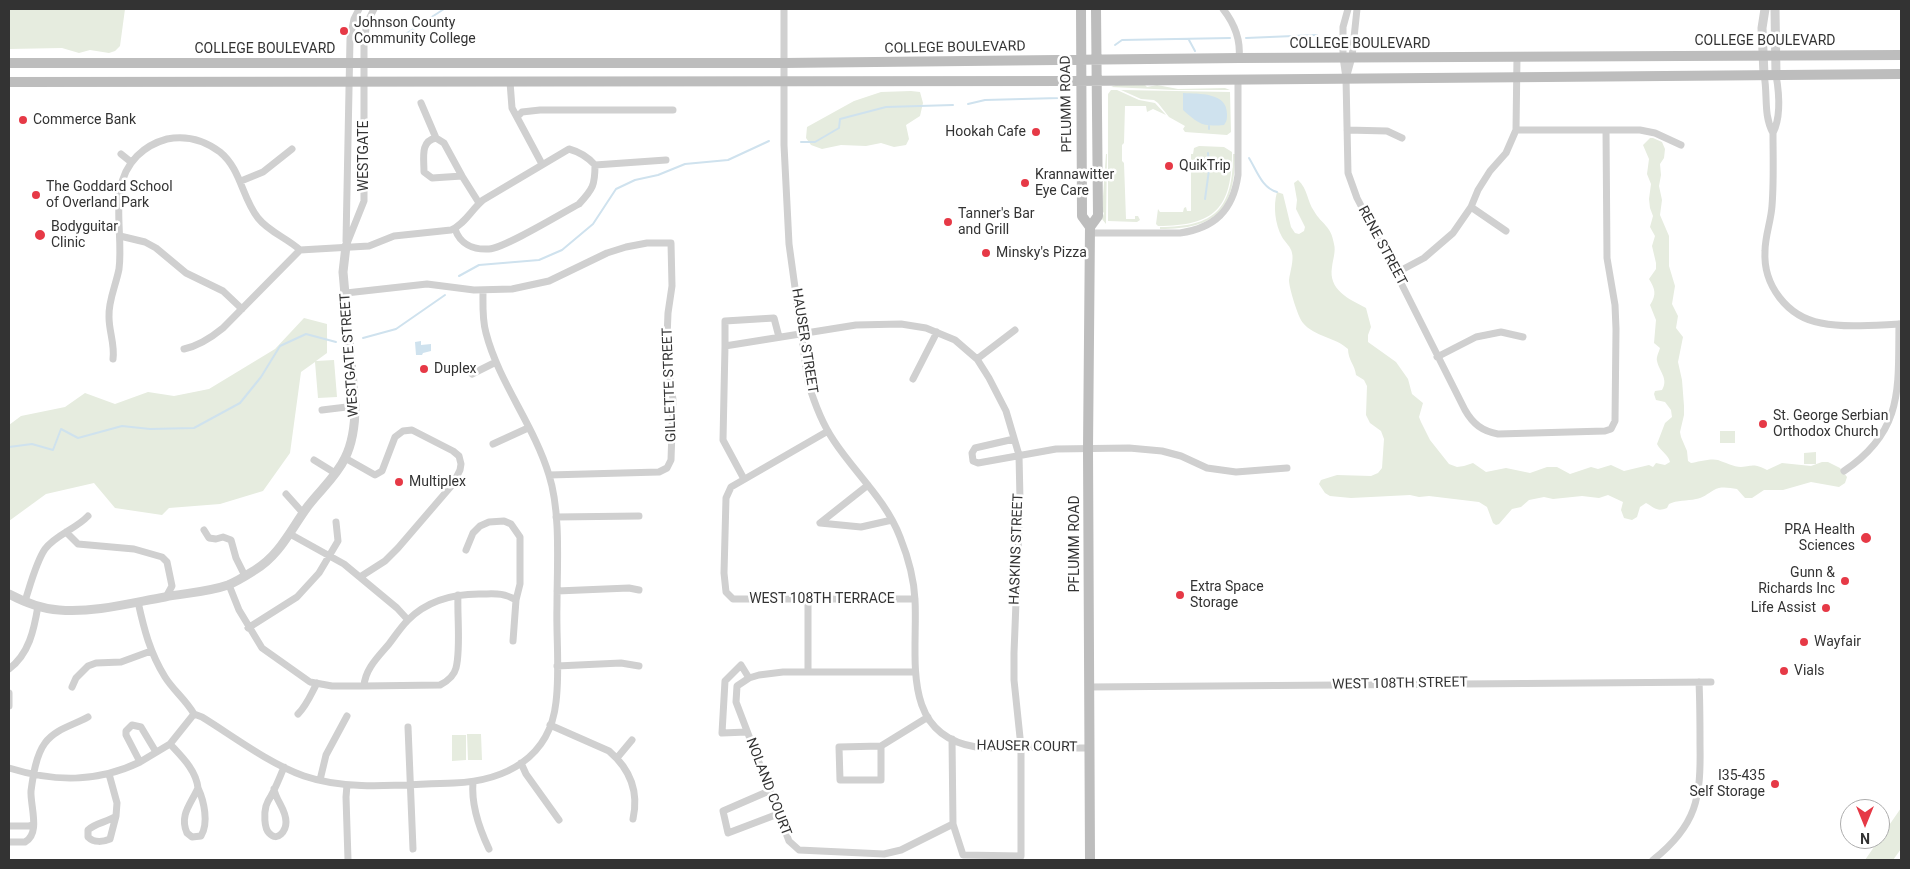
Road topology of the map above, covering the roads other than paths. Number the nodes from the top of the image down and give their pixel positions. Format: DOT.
graph roads {
  1 [pos="359,9"];
  2 [pos="374,9"];
  3 [pos="784,9"];
  4 [pos="1080,9"];
  5 [pos="1096,9"];
  6 [pos="1223,9"];
  7 [pos="1348,9"];
  8 [pos="1357,9"];
  9 [pos="1765,9"];
  10 [pos="1775,9"];
  11 [pos="1763,54"];
  12 [pos="1776,54"];
  13 [pos="1901,55"];
  14 [pos="1347,57"];
  15 [pos="1517,57"];
  16 [pos="1239,58"];
  17 [pos="1080,60"];
  18 [pos="1096,60"];
  19 [pos="349,62"];
  20 [pos="364,62"];
  21 [pos="9,63"];
  22 [pos="784,64"];
  23 [pos="1901,74"];
  24 [pos="1764,75"];
  25 [pos="1776,75"];
  26 [pos="1517,77"];
  27 [pos="1346,78"];
  28 [pos="1238,79"];
  29 [pos="1081,80"];
  30 [pos="1096,80"];
  31 [pos="784,81"];
  32 [pos="9,82"];
  33 [pos="349,82"];
  34 [pos="364,82"];
  35 [pos="510,82"];
  36 [pos="421,103"];
  37 [pos="673,110"];
  38 [pos="517,117"];
  39 [pos="1347,130"];
  40 [pos="1516,130"];
  41 [pos="1606,130"];
  42 [pos="1773,133"];
  43 [pos="436,138"];
  44 [pos="1402,138"];
  45 [pos="1681,145"];
  46 [pos="292,149"];
  47 [pos="121,154"];
  48 [pos="666,160"];
  49 [pos="131,162"];
  50 [pos="542,164"];
  51 [pos="595,165"];
  52 [pos="462,176"];
  53 [pos="241,181"];
  54 [pos="479,203"];
  55 [pos="1471,207"];
  56 [pos="455,229"];
  57 [pos="1090,230"];
  58 [pos="1506,231"];
  59 [pos="120,236"];
  60 [pos="346,246"];
  61 [pos="300,250"];
  62 [pos="1396,272"];
  63 [pos="483,291"];
  64 [pos="346,292"];
  65 [pos="242,309"];
  66 [pos="1900,324"];
  67 [pos="1014,330"];
  68 [pos="802,332"];
  69 [pos="937,332"];
  70 [pos="779,336"];
  71 [pos="1523,337"];
  72 [pos="725,346"];
  73 [pos="184,349"];
  74 [pos="1437,357"];
  75 [pos="113,358"];
  76 [pos="977,359"];
  77 [pos="496,362"];
  78 [pos="472,374"];
  79 [pos="914,379"];
  80 [pos="355,406"];
  81 [pos="322,410"];
  82 [pos="528,428"];
  83 [pos="828,431"];
  84 [pos="1014,439"];
  85 [pos="493,444"];
  86 [pos="1088,449"];
  87 [pos="1019,455"];
  88 [pos="345,458"];
  89 [pos="314,460"];
  90 [pos="1287,468"];
  91 [pos="1844,471"];
  92 [pos="335,473"];
  93 [pos="549,475"];
  94 [pos="744,479"];
  95 [pos="868,485"];
  96 [pos="286,494"];
  97 [pos="303,513"];
  98 [pos="88,516"];
  99 [pos="639,516"];
  100 [pos="556,517"];
  101 [pos="892,520"];
  102 [pos="336,522"];
  103 [pos="204,530"];
  104 [pos="66,532"];
  105 [pos="290,534"];
  106 [pos="466,550"];
  107 [pos="330,555"];
  108 [pos="245,576"];
  109 [pos="360,577"];
  110 [pos="229,584"];
  111 [pos="639,590"];
  112 [pos="557,591"];
  113 [pos="9,594"];
  114 [pos="458,595"];
  115 [pos="166,597"];
  116 [pos="808,598"];
  117 [pos="915,598"];
  118 [pos="516,600"];
  119 [pos="25,601"];
  120 [pos="138,602"];
  121 [pos="38,606"];
  122 [pos="408,620"];
  123 [pos="248,628"];
  124 [pos="513,641"];
  125 [pos="151,651"];
  126 [pos="557,666"];
  127 [pos="639,666"];
  128 [pos="9,669"];
  129 [pos="808,672"];
  130 [pos="915,672"];
  131 [pos="749,678"];
  132 [pos="1700,682"];
  133 [pos="1711,682"];
  134 [pos="317,683"];
  135 [pos="364,686"];
  136 [pos="72,687"];
  137 [pos="1089,687"];
  138 [pos="9,693"];
  139 [pos="9,706"];
  140 [pos="194,714"];
  141 [pos="298,714"];
  142 [pos="347,716"];
  143 [pos="88,717"];
  144 [pos="928,717"];
  145 [pos="550,725"];
  146 [pos="408,727"];
  147 [pos="938,729"];
  148 [pos="747,732"];
  149 [pos="952,739"];
  150 [pos="632,740"];
  151 [pos="170,744"];
  152 [pos="881,746"];
  153 [pos="1021,747"];
  154 [pos="1090,748"];
  155 [pos="156,752"];
  156 [pos="617,758"];
  157 [pos="140,762"];
  158 [pos="521,763"];
  159 [pos="284,767"];
  160 [pos="9,768"];
  161 [pos="109,774"];
  162 [pos="34,775"];
  163 [pos="320,780"];
  164 [pos="473,782"];
  165 [pos="410,784"];
  166 [pos="348,785"];
  167 [pos="198,788"];
  168 [pos="274,789"];
  169 [pos="769,791"];
  170 [pos="778,814"];
  171 [pos="116,816"];
  172 [pos="633,819"];
  173 [pos="559,820"];
  174 [pos="953,824"];
  175 [pos="33,825"];
  176 [pos="9,826"];
  177 [pos="9,842"];
  178 [pos="413,849"];
  179 [pos="488,849"];
  180 [pos="348,860"];
  181 [pos="1090,860"];
  182 [pos="1652,860"];
  1 -- 19 [label="street, WESTGATE STREET"];
  2 -- 20 [label="street, WESTGATE"];
  3 -- 22 [label="street, HAUSER STREET"];
  4 -- 17 [label="main road, PFLUMM ROAD"];
  5 -- 18 [label="main road, PFLUMM ROAD"];
  6 -- 16 [label="street"];
  7 -- 14 [label="street, RENE STREET"];
  8 -- 14 [label="street, RENE STREET"];
  9 -- 11 [label="street"];
  10 -- 12 [label="street"];
  11 -- 12 [label="main road, COLLEGE BOULEVARD"];
  11 -- 15 [label="main road, COLLEGE BOULEVARD"];
  11 -- 24 [label="street"];
  12 -- 13 [label="main road, COLLEGE BOULEVARD"];
  12 -- 25 [label="street"];
  14 -- 15 [label="main road, COLLEGE BOULEVARD"];
  14 -- 16 [label="main road, COLLEGE BOULEVARD"];
  14 -- 27 [label="street, RENE STREET"];
  15 -- 26 [label="street"];
  16 -- 18 [label="main road, COLLEGE BOULEVARD"];
  17 -- 18 [label="main road, COLLEGE BOULEVARD"];
  17 -- 22 [label="main road, COLLEGE BOULEVARD"];
  17 -- 29 [label="main road, PFLUMM ROAD"];
  18 -- 30 [label="main road, PFLUMM ROAD"];
  19 -- 20 [label="main road, COLLEGE BOULEVARD"];
  19 -- 21 [label="main road, COLLEGE BOULEVARD"];
  19 -- 33 [label="street, WESTGATE STREET"];
  20 -- 22 [label="main road, COLLEGE BOULEVARD"];
  20 -- 34 [label="street, WESTGATE"];
  22 -- 31 [label="street, HAUSER STREET"];
  23 -- 25 [label="main road"];
  24 -- 25 [label="main road"];
  24 -- 26 [label="main road"];
  24 -- 42 [label="street"];
  25 -- 42 [label="street"];
  26 -- 27 [label="main road"];
  26 -- 40 [label="street"];
  27 -- 28 [label="main road"];
  27 -- 39 [label="street, RENE STREET"];
  28 -- 30 [label="main road"];
  28 -- 57 [label="street"];
  29 -- 30 [label="main road"];
  29 -- 31 [label="main road"];
  29 -- 57 [label="main road, PFLUMM ROAD"];
  30 -- 57 [label="main road, PFLUMM ROAD"];
  31 -- 35 [label="main road"];
  31 -- 68 [label="street, HAUSER STREET"];
  32 -- 33 [label="main road"];
  33 -- 34 [label="main road"];
  33 -- 60 [label="street, WESTGATE STREET"];
  34 -- 35 [label="main road"];
  34 -- 60 [label="street, WESTGATE"];
  35 -- 38 [label="street"];
  36 -- 43 [label="street"];
  37 -- 38 [label="street"];
  38 -- 50 [label="street"];
  39 -- 44 [label="street"];
  39 -- 62 [label="street, RENE STREET"];
  40 -- 41 [label="street"];
  40 -- 55 [label="street"];
  41 -- 45 [label="street"];
  41 -- 74 [label="street, RENE STREET"];
  42 -- 66 [label="street"];
  43 -- 52 [label="street"];
  43 -- 52 [label="street"];
  46 -- 53 [label="street"];
  47 -- 49 [label="street"];
  48 -- 51 [label="street"];
  49 -- 53 [label="street"];
  49 -- 59 [label="street"];
  50 -- 51 [label="street"];
  50 -- 54 [label="street"];
  51 -- 56 [label="street"];
  52 -- 54 [label="street"];
  53 -- 61 [label="street"];
  54 -- 56 [label="street"];
  55 -- 58 [label="street"];
  55 -- 62 [label="street"];
  56 -- 60 [label="street"];
  57 -- 86 [label="main road, PFLUMM ROAD"];
  59 -- 65 [label="street"];
  59 -- 75 [label="street"];
  60 -- 61 [label="street"];
  60 -- 64 [label="street, WESTGATE STREET"];
  61 -- 65 [label="street"];
  62 -- 74 [label="street, RENE STREET"];
  63 -- 64 [label="street"];
  63 -- 77 [label="street"];
  63 -- 93 [label="street, GILLETTE STREET"];
  64 -- 80 [label="street, WESTGATE STREET"];
  65 -- 73 [label="street"];
  66 -- 91 [label="street"];
  67 -- 76 [label="street"];
  68 -- 69 [label="street, HASKINS STREET"];
  68 -- 70 [label="street, HASKINS STREET"];
  68 -- 83 [label="street, HAUSER STREET"];
  69 -- 76 [label="street, HASKINS STREET"];
  69 -- 79 [label="street"];
  70 -- 72 [label="street, HASKINS STREET"];
  70 -- 72 [label="street"];
  71 -- 74 [label="street"];
  72 -- 94 [label="street"];
  76 -- 84 [label="street, HASKINS STREET"];
  77 -- 78 [label="street"];
  77 -- 82 [label="street"];
  80 -- 81 [label="street"];
  80 -- 88 [label="street, WESTGATE STREET"];
  82 -- 85 [label="street"];
  82 -- 93 [label="street"];
  83 -- 94 [label="street"];
  83 -- 95 [label="street, HAUSER STREET"];
  84 -- 87 [label="street, HASKINS STREET"];
  84 -- 87 [label="street"];
  86 -- 87 [label="street"];
  86 -- 90 [label="street"];
  86 -- 137 [label="main road, PFLUMM ROAD"];
  87 -- 153 [label="street, HASKINS STREET"];
  88 -- 92 [label="street, WESTGATE STREET"];
  88 -- 109 [label="street"];
  89 -- 92 [label="street"];
  92 -- 97 [label="street, WESTGATE STREET"];
  93 -- 100 [label="street"];
  94 -- 116 [label="street, WEST 108TH TERRACE"];
  95 -- 101 [label="street, HAUSER STREET"];
  95 -- 101 [label="street"];
  96 -- 97 [label="street"];
  97 -- 105 [label="street, WESTGATE STREET"];
  98 -- 104 [label="street"];
  99 -- 100 [label="street"];
  100 -- 112 [label="street"];
  101 -- 117 [label="street, HAUSER STREET"];
  102 -- 107 [label="street"];
  103 -- 108 [label="street"];
  104 -- 115 [label="street"];
  104 -- 119 [label="street"];
  105 -- 107 [label="street"];
  105 -- 108 [label="street, WESTGATE STREET"];
  106 -- 118 [label="street"];
  107 -- 109 [label="street"];
  107 -- 123 [label="street"];
  108 -- 110 [label="street, WESTGATE STREET"];
  109 -- 122 [label="street"];
  110 -- 115 [label="street, WESTGATE STREET"];
  110 -- 123 [label="street"];
  111 -- 112 [label="street"];
  112 -- 126 [label="street"];
  113 -- 119 [label="street, WESTGATE STREET"];
  114 -- 118 [label="street"];
  114 -- 122 [label="street"];
  114 -- 135 [label="street"];
  115 -- 120 [label="street, WESTGATE STREET"];
  116 -- 117 [label="street, WEST 108TH TERRACE"];
  116 -- 129 [label="street"];
  117 -- 130 [label="street, HAUSER STREET"];
  118 -- 124 [label="street"];
  119 -- 121 [label="street, WESTGATE STREET"];
  120 -- 121 [label="street, WESTGATE STREET"];
  120 -- 125 [label="street"];
  121 -- 128 [label="street"];
  122 -- 135 [label="street"];
  123 -- 134 [label="street"];
  125 -- 136 [label="street"];
  125 -- 140 [label="street"];
  126 -- 127 [label="street"];
  126 -- 145 [label="street"];
  129 -- 130 [label="street"];
  129 -- 131 [label="street"];
  130 -- 144 [label="street, HAUSER STREET"];
  131 -- 148 [label="street, NOLAND COURT"];
  131 -- 148 [label="street, NOLAND COURT"];
  132 -- 133 [label="street, WEST 108TH STREET"];
  132 -- 137 [label="street, WEST 108TH STREET"];
  132 -- 182 [label="street"];
  134 -- 135 [label="street"];
  134 -- 141 [label="street"];
  137 -- 154 [label="main road, PFLUMM ROAD"];
  138 -- 139 [label="street"];
  140 -- 151 [label="street"];
  140 -- 159 [label="street"];
  142 -- 163 [label="street"];
  143 -- 162 [label="street"];
  144 -- 147 [label="street, HAUSER STREET"];
  144 -- 152 [label="street"];
  145 -- 156 [label="street"];
  145 -- 158 [label="street"];
  146 -- 165 [label="street"];
  147 -- 149 [label="street, HAUSER COURT"];
  148 -- 169 [label="street, NOLAND COURT"];
  149 -- 153 [label="street, HAUSER COURT"];
  149 -- 174 [label="street"];
  150 -- 156 [label="street"];
  151 -- 155 [label="street"];
  151 -- 167 [label="street"];
  152 -- 152 [label="street"];
  153 -- 154 [label="street, HAUSER COURT"];
  153 -- 174 [label="street, HASKINS STREET"];
  154 -- 181 [label="main road, PFLUMM ROAD"];
  155 -- 157 [label="street"];
  155 -- 157 [label="street"];
  156 -- 172 [label="street"];
  157 -- 161 [label="street"];
  158 -- 164 [label="street"];
  158 -- 173 [label="street"];
  159 -- 163 [label="street"];
  159 -- 168 [label="street"];
  160 -- 162 [label="street"];
  161 -- 162 [label="street"];
  161 -- 171 [label="street"];
  162 -- 175 [label="street"];
  163 -- 166 [label="street"];
  164 -- 165 [label="street"];
  164 -- 179 [label="street"];
  165 -- 166 [label="street"];
  165 -- 178 [label="street"];
  166 -- 180 [label="street"];
  167 -- 167 [label="street"];
  168 -- 168 [label="street"];
  169 -- 170 [label="street, NOLAND COURT"];
  169 -- 170 [label="street"];
  170 -- 174 [label="street, NOLAND COURT"];
  171 -- 171 [label="street"];
  175 -- 176 [label="street"];
  175 -- 177 [label="street"];
}
